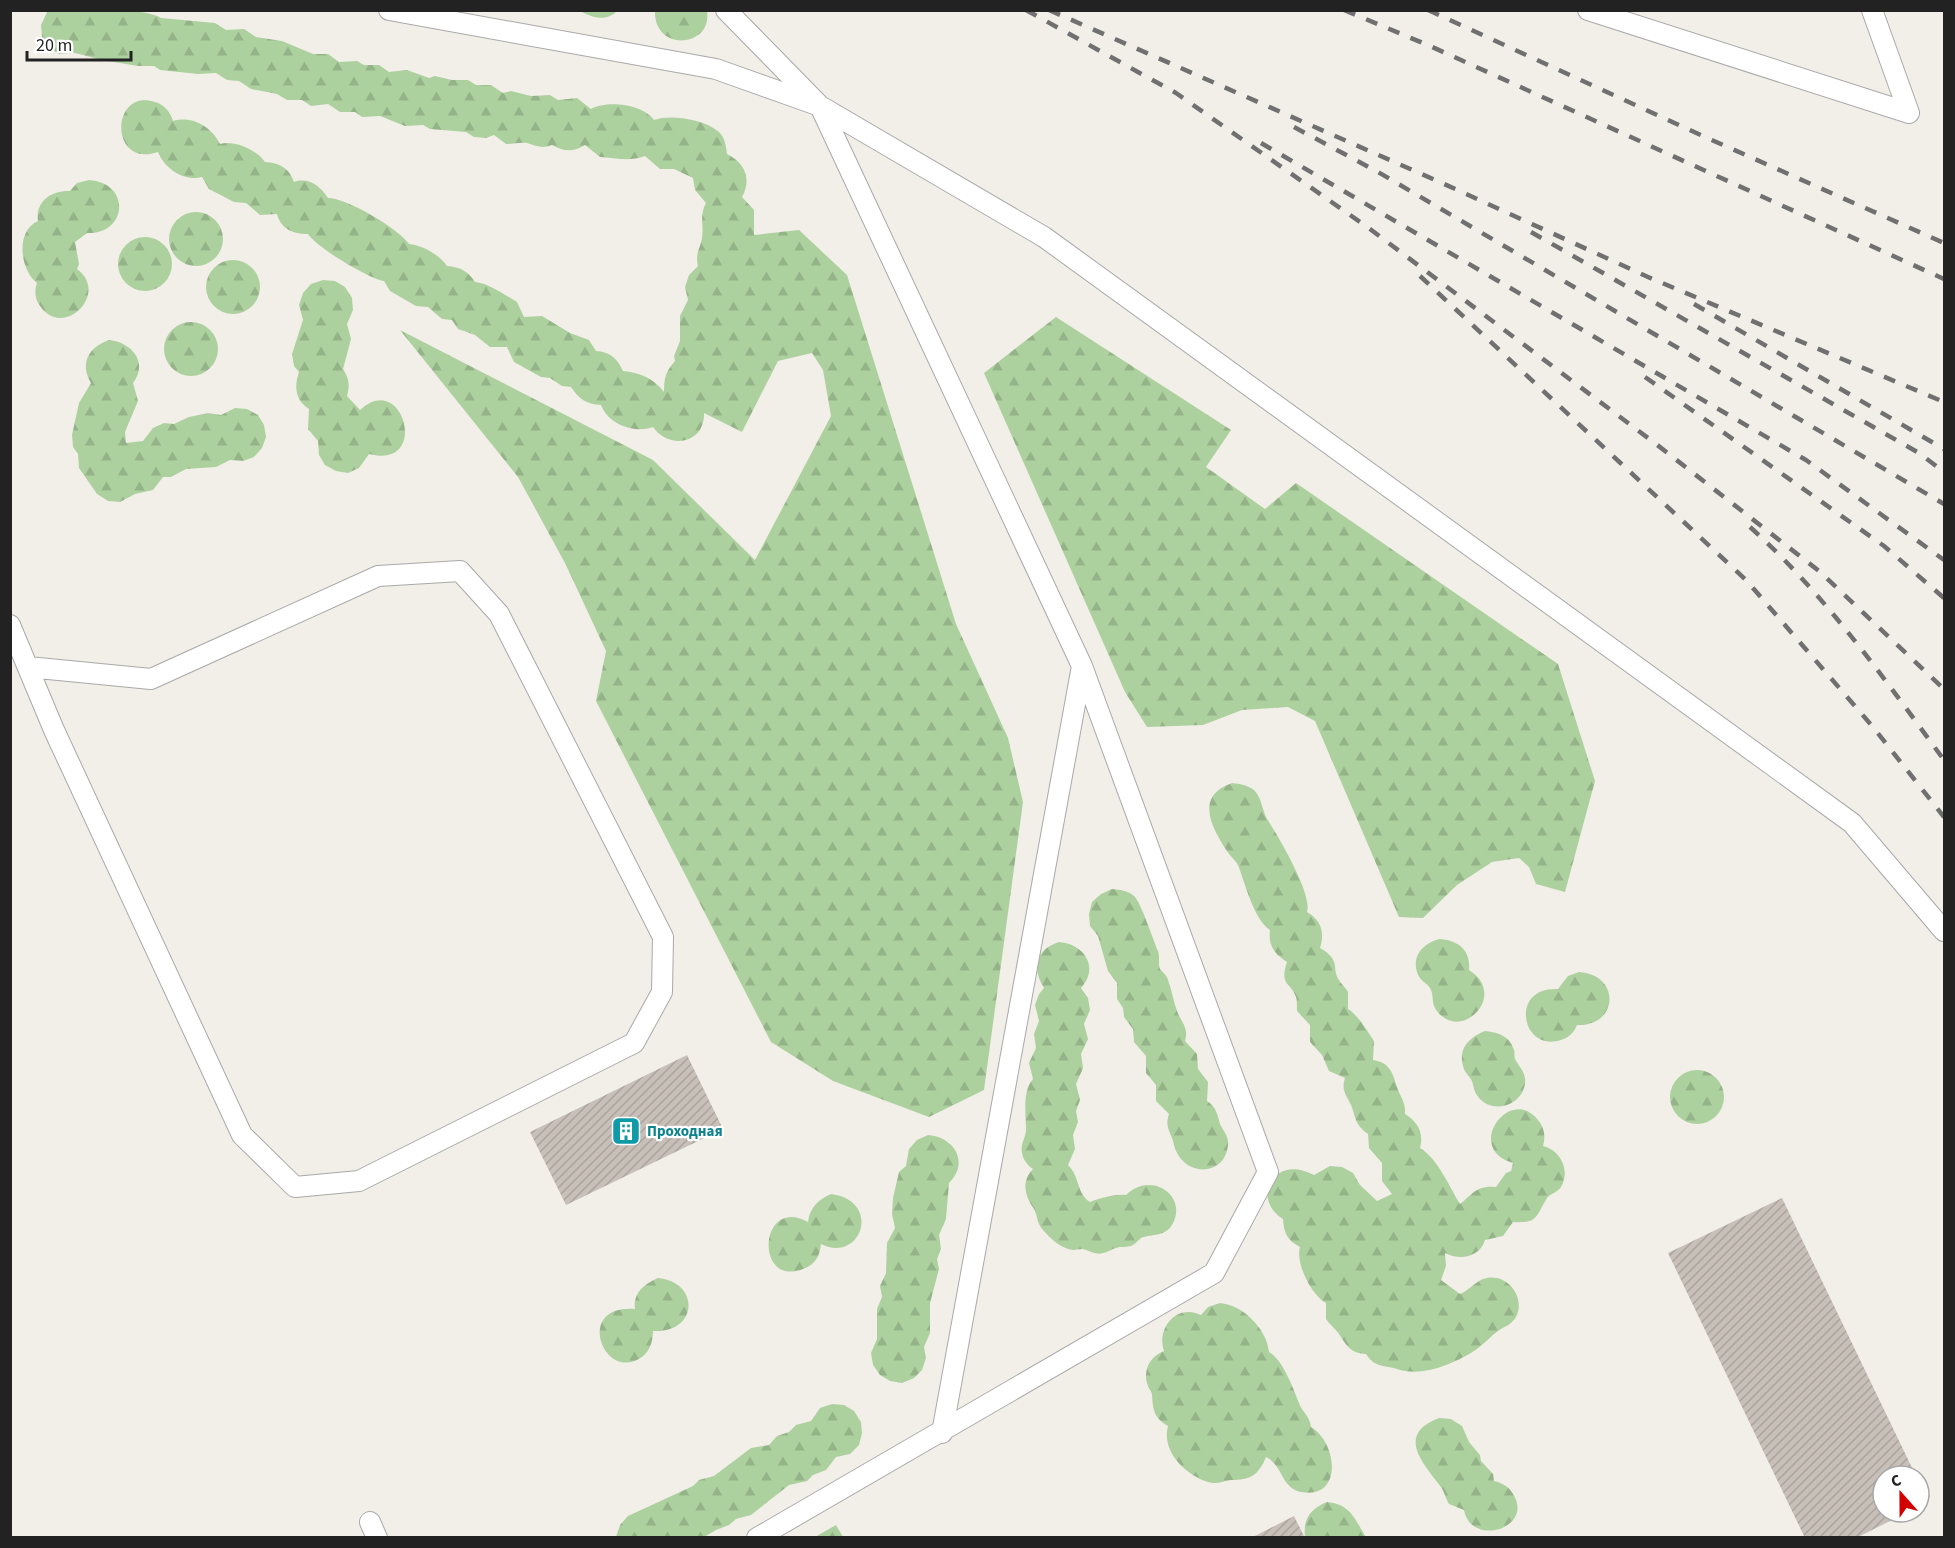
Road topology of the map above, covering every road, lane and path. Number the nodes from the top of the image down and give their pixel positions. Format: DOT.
graph roads {
  1 [pos="389,10"];
  2 [pos="726,10"];
  3 [pos="1588,10"];
  4 [pos="1872,10"];
  5 [pos="820,106"];
  6 [pos="10,625"];
  7 [pos="1082,666"];
  8 [pos="28,668"];
  9 [pos="1944,931"];
  10 [pos="942,1432"];
  11 [pos="757,1538"];
  1 -- 5 [label="lane"];
  2 -- 5 [label="lane"];
  3 -- 4 [label="lane"];
  5 -- 7 [label="lane"];
  5 -- 9 [label="lane"];
  6 -- 8 [label="lane"];
  7 -- 10 [label="lane"];
  7 -- 10 [label="lane"];
  8 -- 8 [label="lane"];
  10 -- 11 [label="lane"];
}
